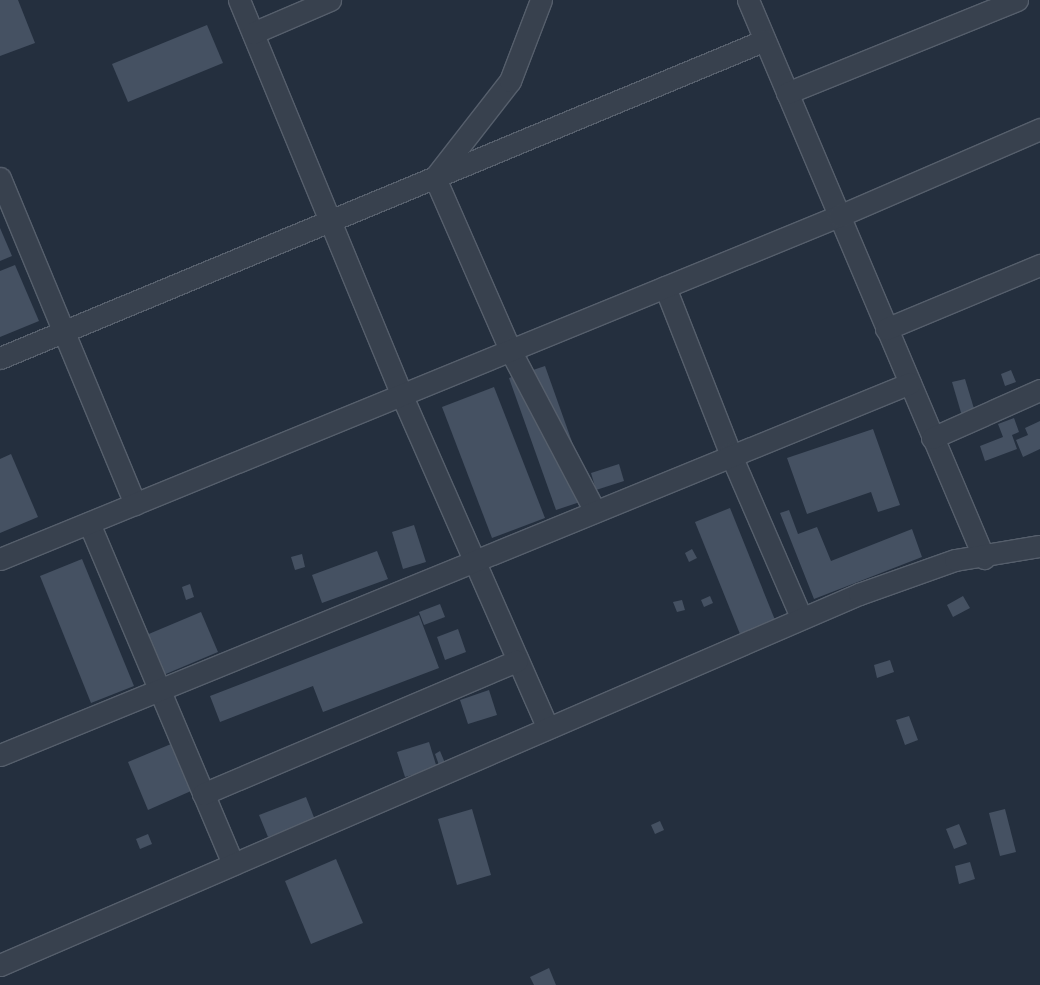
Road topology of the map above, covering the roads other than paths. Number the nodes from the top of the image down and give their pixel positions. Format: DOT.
graph roads {
  1 [pos="239,0"];
  2 [pos="330,0"];
  3 [pos="541,0"];
  4 [pos="748,0"];
  5 [pos="1017,0"];
  6 [pos="253,33"];
  7 [pos="765,40"];
  8 [pos="787,93"];
  9 [pos="1040,129"];
  10 [pos="0,178"];
  11 [pos="435,178"];
  12 [pos="839,216"];
  13 [pos="330,222"];
  14 [pos="1040,266"];
  15 [pos="665,287"];
  16 [pos="886,329"];
  17 [pos="64,333"];
  18 [pos="510,350"];
  19 [pos="0,358"];
  20 [pos="910,383"];
  21 [pos="1040,390"];
  22 [pos="402,396"];
  23 [pos="932,438"];
  24 [pos="730,454"];
  25 [pos="135,504"];
  26 [pos="595,511"];
  27 [pos="88,523"];
  28 [pos="1040,546"];
  29 [pos="984,558"];
  30 [pos="0,559"];
  31 [pos="475,563"];
  32 [pos="801,617"];
  33 [pos="517,661"];
  34 [pos="159,690"];
  35 [pos="547,727"];
  36 [pos="0,755"];
  37 [pos="203,794"];
  38 [pos="233,864"];
  39 [pos="0,965"];
  1 -- 6 [label="street"];
  2 -- 6 [label="street"];
  3 -- 11 [label="street"];
  4 -- 7 [label="street"];
  5 -- 8 [label="street"];
  6 -- 13 [label="street"];
  7 -- 8 [label="street"];
  7 -- 11 [label="street"];
  8 -- 12 [label="street"];
  9 -- 12 [label="street"];
  10 -- 17 [label="street"];
  11 -- 13 [label="street"];
  11 -- 18 [label="street"];
  12 -- 15 [label="street"];
  12 -- 16 [label="street"];
  13 -- 17 [label="street"];
  13 -- 22 [label="street"];
  14 -- 16 [label="street"];
  15 -- 18 [label="street"];
  15 -- 24 [label="street"];
  16 -- 20 [label="street"];
  17 -- 19 [label="street"];
  17 -- 25 [label="street"];
  18 -- 22 [label="street"];
  18 -- 26 [label="street"];
  20 -- 23 [label="street"];
  20 -- 24 [label="street"];
  21 -- 23 [label="street"];
  22 -- 25 [label="street"];
  22 -- 31 [label="street"];
  23 -- 29 [label="street"];
  24 -- 26 [label="street"];
  24 -- 32 [label="street"];
  25 -- 27 [label="street"];
  26 -- 31 [label="street"];
  27 -- 30 [label="street"];
  27 -- 34 [label="street"];
  28 -- 29 [label="street"];
  29 -- 32 [label="street"];
  31 -- 33 [label="street"];
  31 -- 34 [label="street"];
  32 -- 35 [label="street"];
  33 -- 35 [label="street"];
  33 -- 37 [label="street"];
  34 -- 36 [label="street"];
  34 -- 37 [label="street"];
  35 -- 38 [label="street"];
  37 -- 38 [label="street"];
  38 -- 39 [label="street"];
}
